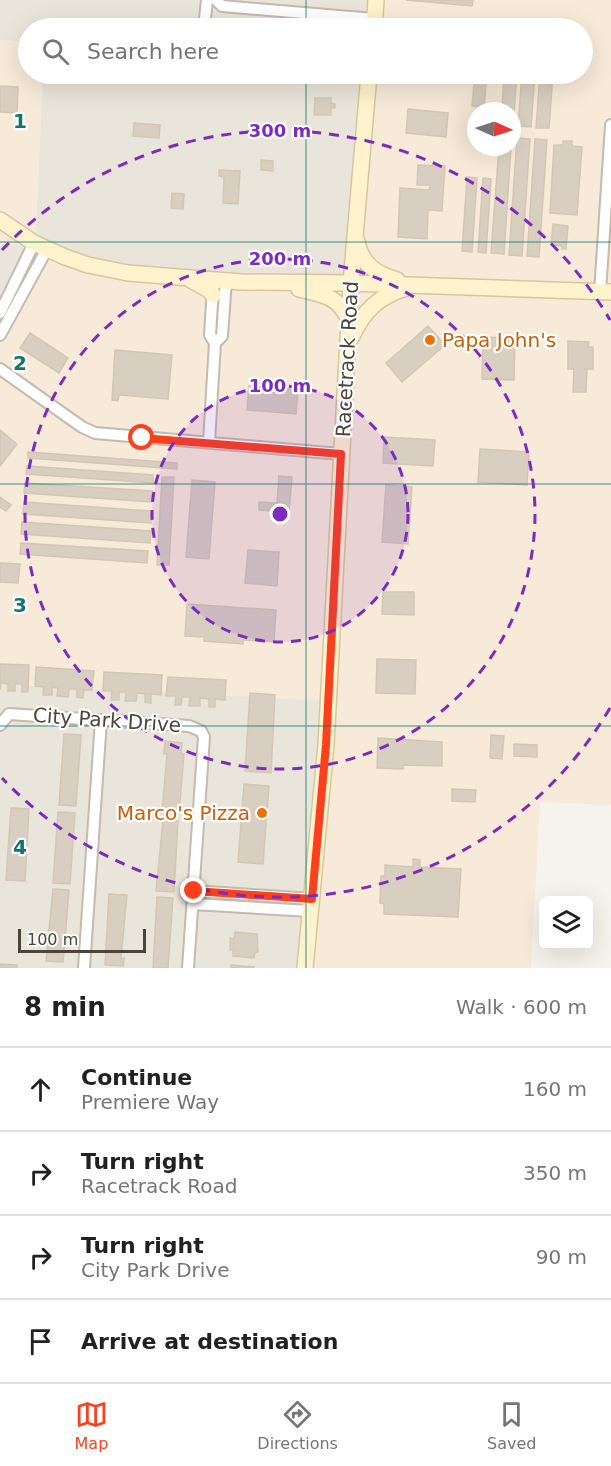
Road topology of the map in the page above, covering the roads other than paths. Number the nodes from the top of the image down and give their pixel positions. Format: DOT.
graph roads {
  1 [pos="207,0"];
  2 [pos="216,0"];
  3 [pos="376,0"];
  4 [pos="205,18"];
  5 [pos="323,18"];
  6 [pos="374,18"];
  7 [pos="368,84"];
  8 [pos="611,125"];
  9 [pos="0,220"];
  10 [pos="356,237"];
  11 [pos="40,246"];
  12 [pos="182,278"];
  13 [pos="220,280"];
  14 [pos="273,282"];
  15 [pos="351,283"];
  16 [pos="414,285"];
  17 [pos="606,293"];
  18 [pos="213,295"];
  19 [pos="0,313"];
  20 [pos="349,319"];
  21 [pos="0,334"];
  22 [pos="215,344"];
  23 [pos="347,346"];
  24 [pos="0,369"];
  25 [pos="208,442"];
  26 [pos="341,454"];
  27 [pos="101,720"];
  28 [pos="0,725"];
  29 [pos="194,891"];
  30 [pos="193,904"];
  31 [pos="311,905"];
  32 [pos="84,968"];
  33 [pos="188,968"];
  34 [pos="305,968"];
  1 -- 4 [label="street"];
  2 -- 5 [label="street"];
  3 -- 6 [label="street"];
  7 -- 10 [label="street, Racetrack Road"];
  8 -- 17 [label="street"];
  9 -- 11 [label="street"];
  10 -- 15 [label="street, Racetrack Road"];
  10 -- 16 [label="street"];
  11 -- 12 [label="street"];
  11 -- 19 [label="street"];
  11 -- 21 [label="street"];
  12 -- 13 [label="street"];
  12 -- 18 [label="street"];
  13 -- 14 [label="street"];
  13 -- 18 [label="street"];
  13 -- 22 [label="street"];
  14 -- 15 [label="street"];
  14 -- 20 [label="street"];
  15 -- 16 [label="street"];
  15 -- 20 [label="street, Racetrack Road"];
  16 -- 17 [label="street"];
  16 -- 23 [label="street"];
  18 -- 22 [label="street"];
  20 -- 23 [label="street, Racetrack Road"];
  22 -- 25 [label="street"];
  23 -- 26 [label="street, Racetrack Road"];
  24 -- 25 [label="street"];
  25 -- 26 [label="street"];
  26 -- 31 [label="street, Racetrack Road"];
  27 -- 28 [label="street, City Park Drive"];
  27 -- 29 [label="street, City Park Drive"];
  27 -- 32 [label="street"];
  29 -- 30 [label="street, City Park Drive"];
  29 -- 31 [label="street"];
  30 -- 31 [label="street"];
  30 -- 33 [label="street, City Park Drive"];
  31 -- 34 [label="street, Racetrack Road"];
}
